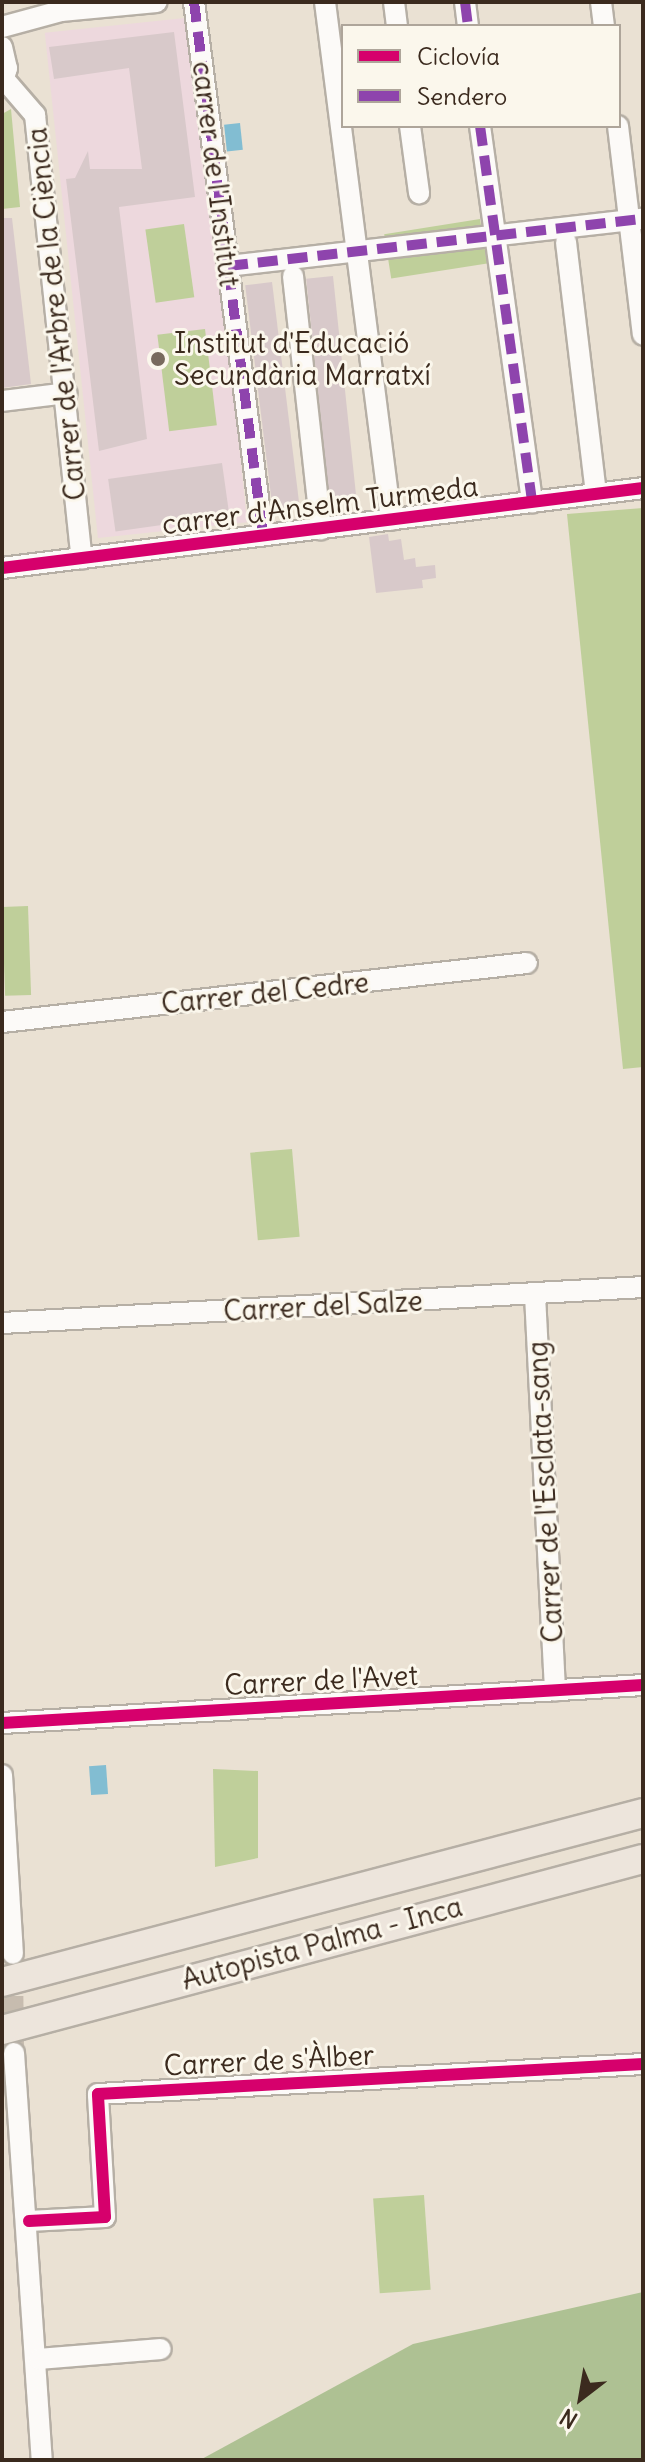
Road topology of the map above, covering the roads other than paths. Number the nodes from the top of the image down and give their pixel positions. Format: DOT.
graph roads {
  1 [pos="157,2"];
  2 [pos="194,2"];
  3 [pos="325,2"];
  4 [pos="394,2"];
  5 [pos="465,2"];
  6 [pos="601,2"];
  7 [pos="397,24"];
  8 [pos="468,24"];
  9 [pos="604,24"];
  10 [pos="2,27"];
  11 [pos="2,47"];
  12 [pos="3,82"];
  13 [pos="341,126"];
  14 [pos="341,128"];
  15 [pos="410,128"];
  16 [pos="480,128"];
  17 [pos="618,128"];
  18 [pos="419,193"];
  19 [pos="637,220"];
  20 [pos="495,238"];
  21 [pos="566,242"];
  22 [pos="357,249"];
  23 [pos="228,266"];
  24 [pos="293,276"];
  25 [pos="643,335"];
  26 [pos="67,393"];
  27 [pos="2,401"];
  28 [pos="643,488"];
  29 [pos="596,493"];
  30 [pos="532,502"];
  31 [pos="391,520"];
  32 [pos="321,529"];
  33 [pos="263,536"];
  34 [pos="82,559"];
  35 [pos="2,568"];
  36 [pos="527,963"];
  37 [pos="2,1022"];
  38 [pos="643,1287"];
  39 [pos="535,1295"];
  40 [pos="2,1323"];
  41 [pos="643,1685"];
  42 [pos="555,1690"];
  43 [pos="2,1723"];
  44 [pos="2,1775"];
  45 [pos="643,1813"];
  46 [pos="643,1859"];
  47 [pos="13,1954"];
  48 [pos="2,1982"];
  49 [pos="8,2041"];
  50 [pos="643,2064"];
  51 [pos="29,2221"];
  52 [pos="161,2349"];
  53 [pos="39,2359"];
  54 [pos="42,2460"];
  1 -- 10 [label="street"];
  2 -- 23 [label="street, carrer de l'Institut"];
  3 -- 13 [label="street"];
  4 -- 7 [label="street"];
  5 -- 8 [label="street"];
  6 -- 9 [label="street"];
  11 -- 12 [label="street"];
  12 -- 26 [label="street, Carrer de l'Arbre de la Ciència"];
  14 -- 22 [label="street"];
  15 -- 18 [label="street"];
  16 -- 20 [label="street"];
  17 -- 19 [label="street"];
  19 -- 20 [label="street"];
  19 -- 25 [label="street"];
  20 -- 22 [label="street"];
  20 -- 30 [label="street"];
  21 -- 29 [label="street"];
  22 -- 23 [label="street"];
  22 -- 31 [label="street"];
  23 -- 33 [label="street, carrer de l'Institut"];
  24 -- 32 [label="street"];
  26 -- 27 [label="street"];
  26 -- 34 [label="street, Carrer de l'Arbre de la Ciència"];
  28 -- 29 [label="street, carrer d'Anselm Turmeda"];
  29 -- 30 [label="street, carrer d'Anselm Turmeda"];
  30 -- 31 [label="street, carrer d'Anselm Turmeda"];
  31 -- 32 [label="street, carrer d'Anselm Turmeda"];
  32 -- 33 [label="street, carrer d'Anselm Turmeda"];
  33 -- 34 [label="street, carrer d'Anselm Turmeda"];
  34 -- 35 [label="street, carrer d'Anselm Turmeda"];
  36 -- 37 [label="street, Carrer del Cedre"];
  38 -- 39 [label="street, Carrer del Salze"];
  39 -- 40 [label="street, Carrer del Salze"];
  39 -- 42 [label="street, Carrer de l'Esclata-sang"];
  41 -- 42 [label="street, Carrer de l'Avet"];
  42 -- 43 [label="street, Carrer de l'Avet"];
  44 -- 47 [label="street"];
  45 -- 48 [label="highway, Autopista Palma - Inca"];
  46 -- 49 [label="highway, Autopista Palma - Inca"];
  49 -- 51 [label="street"];
  50 -- 51 [label="street, Carrer de s'Àlber"];
  51 -- 53 [label="street"];
  52 -- 53 [label="street"];
  53 -- 54 [label="street"];
}
